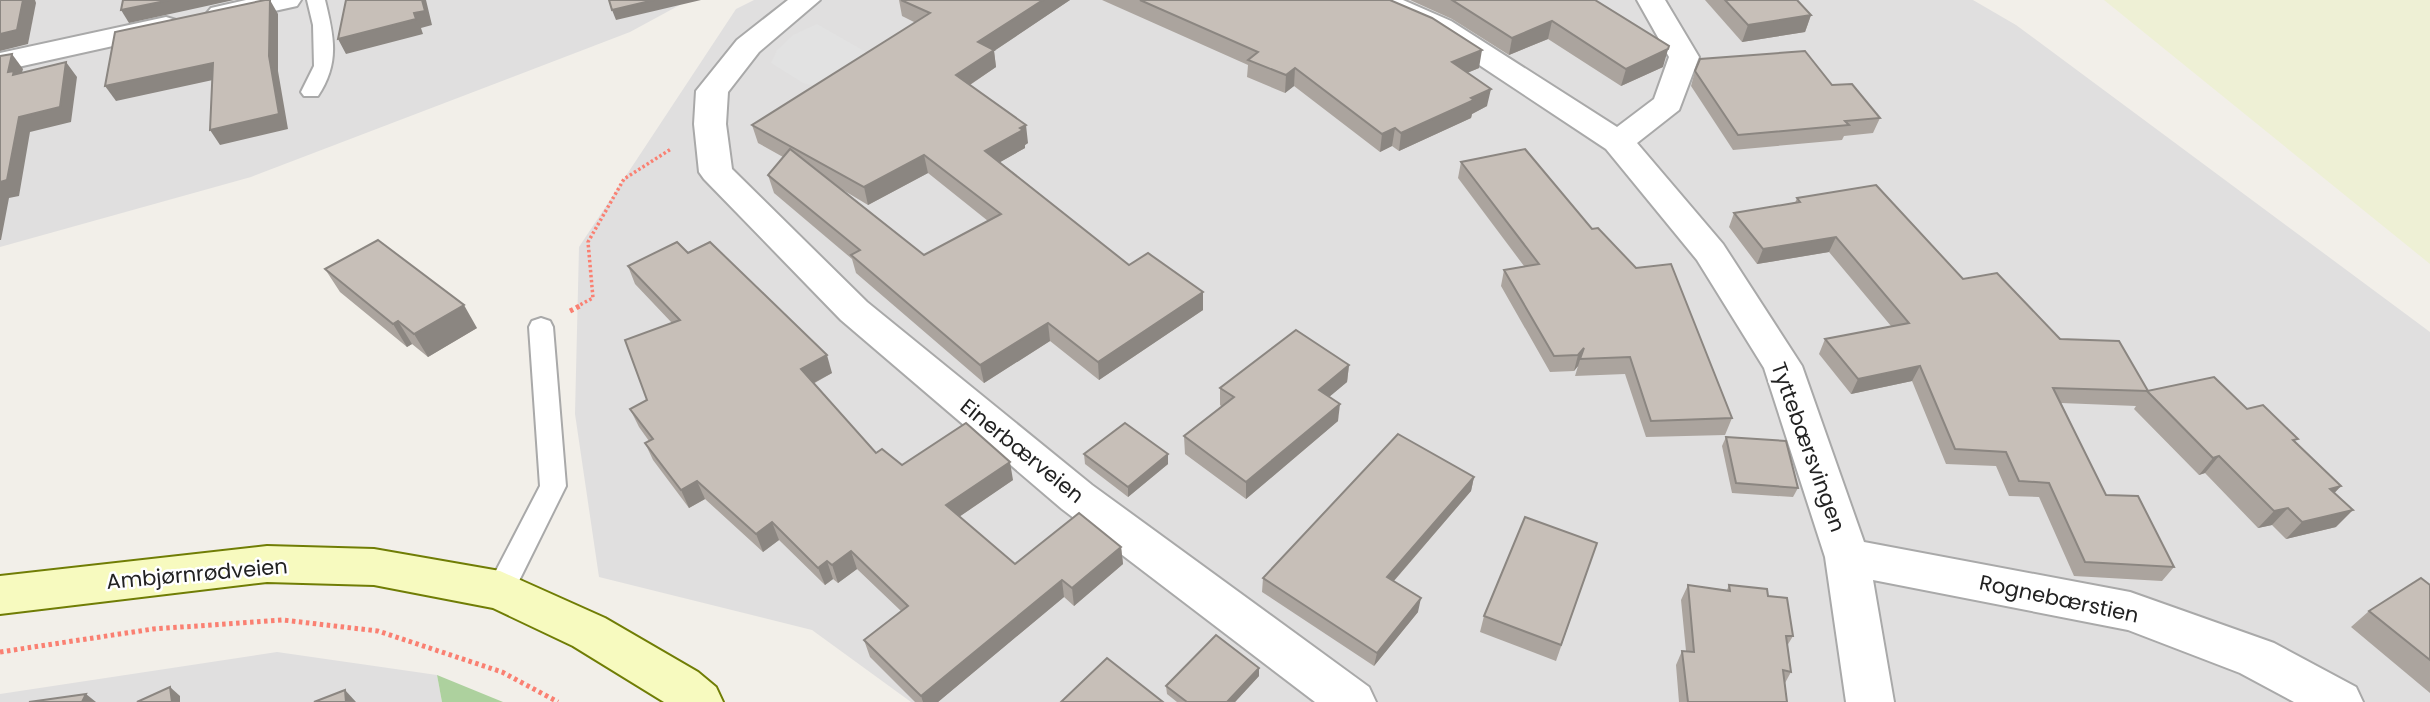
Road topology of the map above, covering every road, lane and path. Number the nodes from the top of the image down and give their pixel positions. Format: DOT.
graph roads {
  1 [pos="287,0"];
  2 [pos="316,0"];
  3 [pos="806,0"];
  4 [pos="1379,0"];
  5 [pos="1651,0"];
  6 [pos="0,62"];
  7 [pos="311,92"];
  8 [pos="710,124"];
  9 [pos="1618,142"];
  10 [pos="541,327"];
  11 [pos="1847,557"];
  12 [pos="500,590"];
  13 [pos="0,595"];
  14 [pos="0,652"];
  15 [pos="558,702"];
  16 [pos="699,702"];
  17 [pos="1352,702"];
  18 [pos="1870,702"];
  19 [pos="2339,702"];
  1 -- 6 [label="street"];
  2 -- 7 [label="lane"];
  3 -- 8 [label="street"];
  4 -- 9 [label="street, Tyttebærsvingen"];
  5 -- 9 [label="street"];
  8 -- 10 [label="path"];
  8 -- 17 [label="street, Einerbærveien"];
  9 -- 11 [label="street, Tyttebærsvingen"];
  10 -- 12 [label="lane"];
  11 -- 18 [label="street, Tyttebærsvingen"];
  11 -- 19 [label="street, Rognebærstien"];
  12 -- 13 [label="street, Ambjørnrødveien"];
  12 -- 16 [label="street, Ambjørnrødveien"];
  14 -- 15 [label="path"];
}
